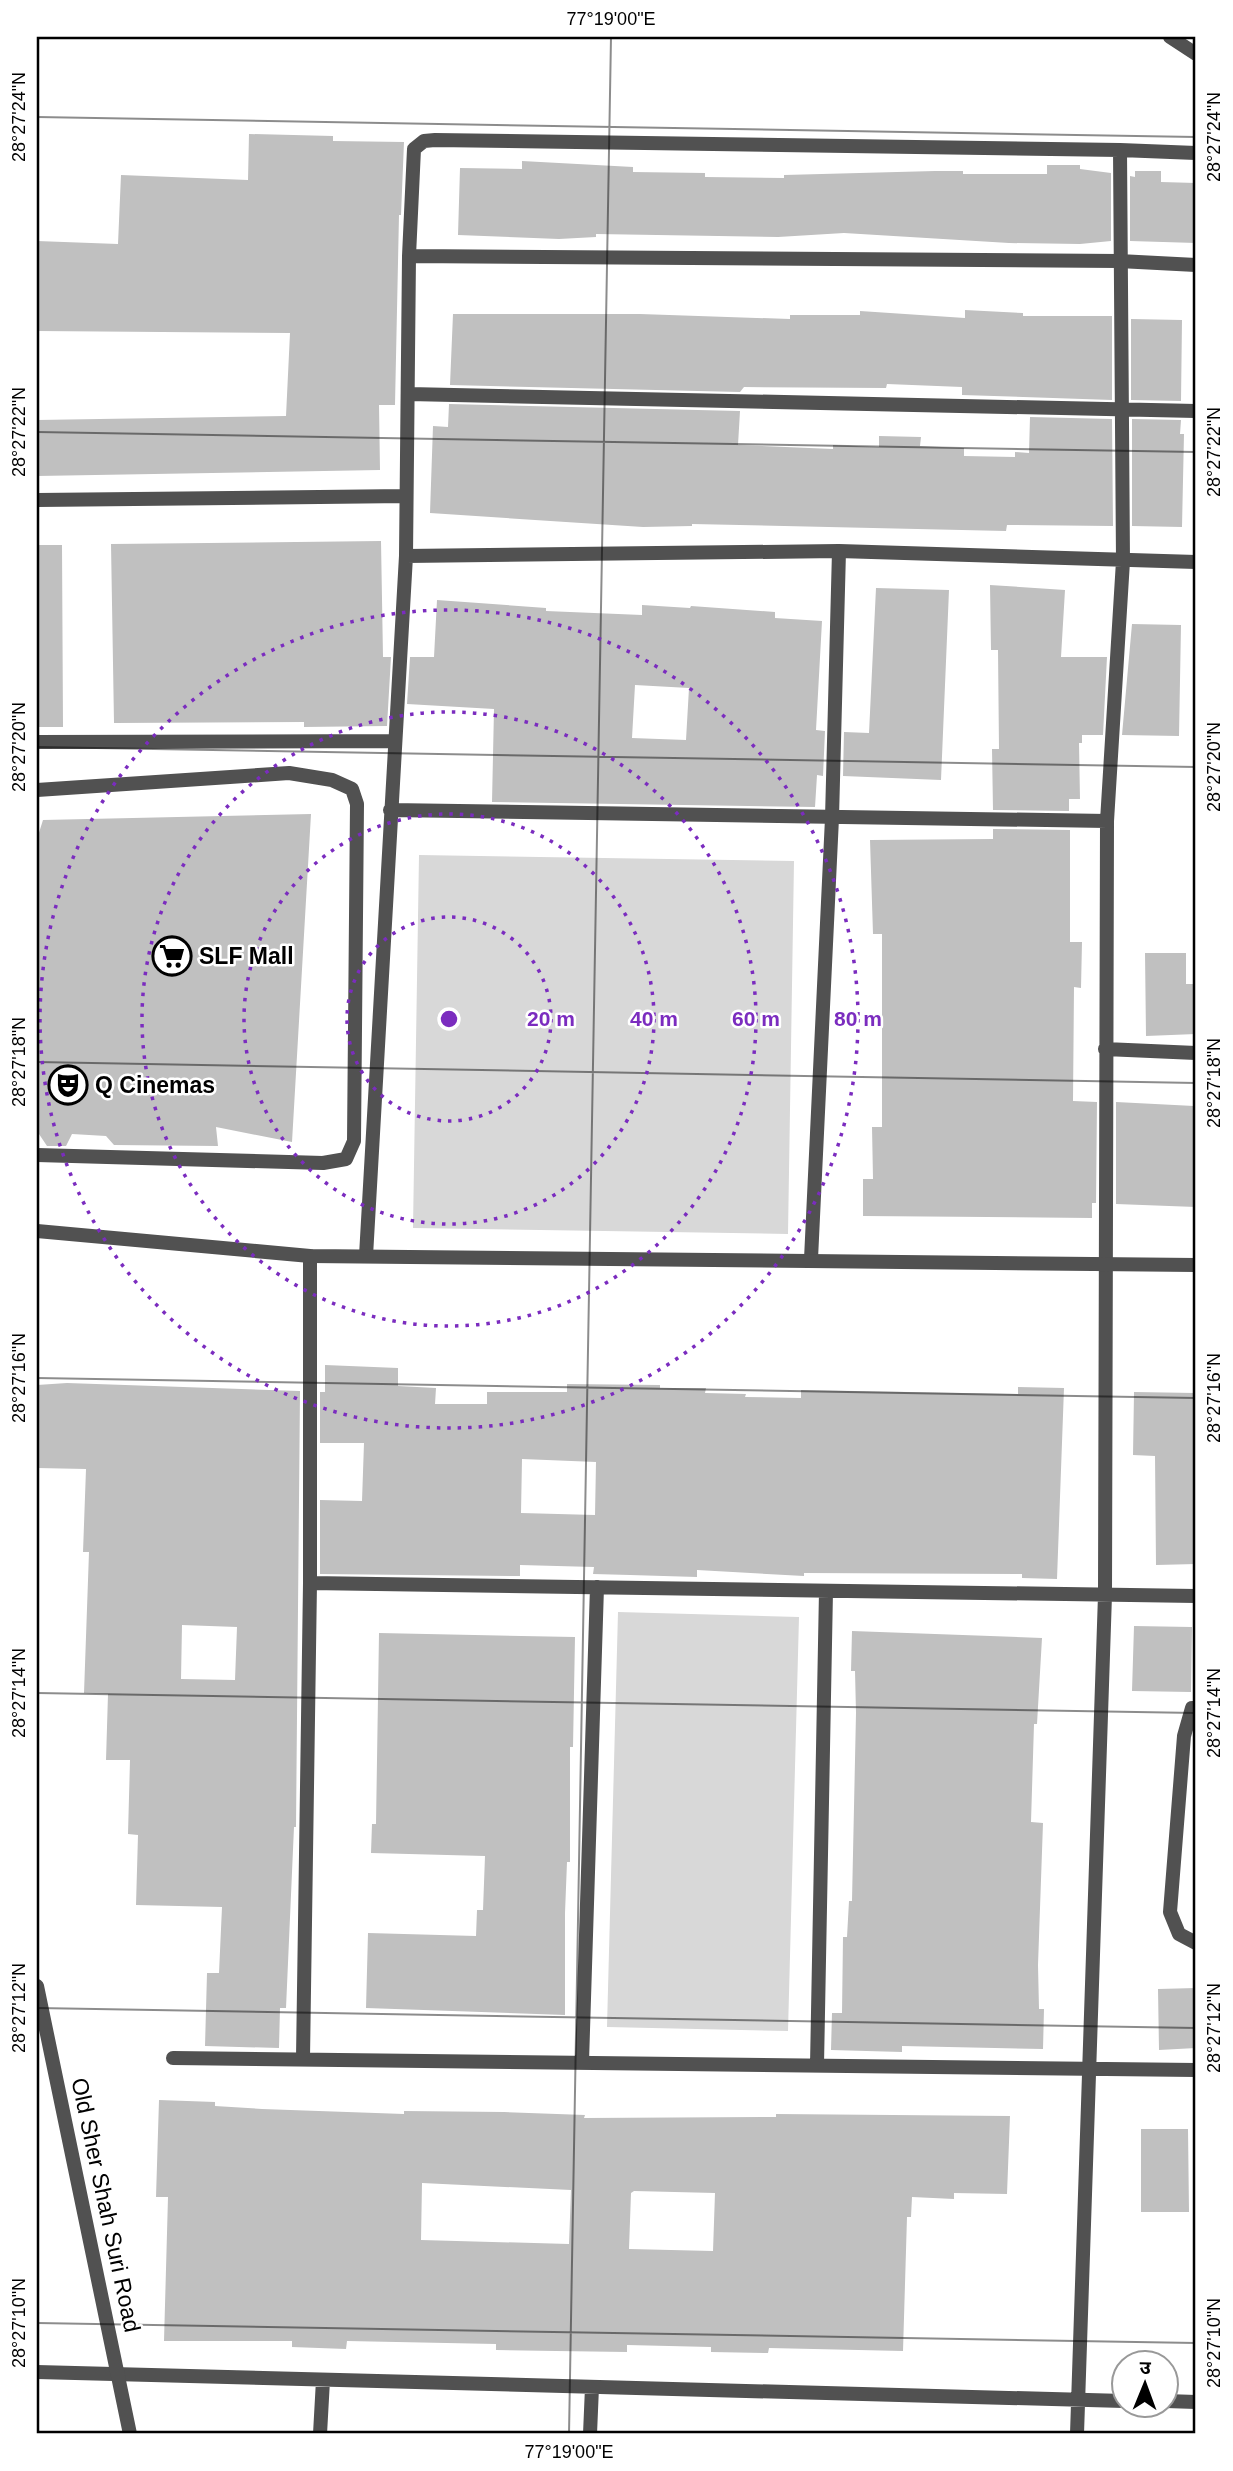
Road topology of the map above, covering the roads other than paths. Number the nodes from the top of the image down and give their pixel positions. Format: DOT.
graph roads {
  1 [pos="1170,37"];
  2 [pos="1196,54"];
  3 [pos="1120,150"];
  4 [pos="1196,153"];
  5 [pos="409,256"];
  6 [pos="1119,261"];
  7 [pos="1196,265"];
  8 [pos="409,394"];
  9 [pos="1123,409"];
  10 [pos="1196,411"];
  11 [pos="406,496"];
  12 [pos="37,500"];
  13 [pos="839,551"];
  14 [pos="406,556"];
  15 [pos="1123,561"];
  16 [pos="1196,562"];
  17 [pos="394,741"];
  18 [pos="37,742"];
  19 [pos="37,790"];
  20 [pos="390,810"];
  21 [pos="832,818"];
  22 [pos="1107,821"];
  23 [pos="1105,1049"];
  24 [pos="1196,1053"];
  25 [pos="37,1155"];
  26 [pos="37,1231"];
  27 [pos="310,1256"];
  28 [pos="366,1256"];
  29 [pos="811,1259"];
  30 [pos="1104,1264"];
  31 [pos="1196,1265"];
  32 [pos="310,1583"];
  33 [pos="597,1587"];
  34 [pos="826,1591"];
  35 [pos="1105,1595"];
  36 [pos="1196,1596"];
  37 [pos="1196,1708"];
  38 [pos="1196,1943"];
  39 [pos="37,1986"];
  40 [pos="173,2058"];
  41 [pos="303,2058"];
  42 [pos="582,2063"];
  43 [pos="817,2066"];
  44 [pos="1089,2070"];
  45 [pos="1196,2070"];
  46 [pos="37,2372"];
  47 [pos="117,2374"];
  48 [pos="323,2380"];
  49 [pos="592,2387"];
  50 [pos="1078,2400"];
  51 [pos="1110,2401"];
  52 [pos="130,2434"];
  53 [pos="320,2434"];
  54 [pos="590,2434"];
  55 [pos="1077,2434"];
  1 -- 2 [label="street"];
  3 -- 4 [label="street"];
  3 -- 5 [label="street"];
  3 -- 6 [label="street"];
  5 -- 6 [label="street"];
  5 -- 8 [label="street"];
  6 -- 7 [label="street"];
  6 -- 9 [label="street"];
  8 -- 9 [label="street"];
  8 -- 11 [label="street"];
  9 -- 10 [label="street"];
  9 -- 15 [label="street"];
  11 -- 12 [label="street"];
  11 -- 14 [label="street"];
  13 -- 14 [label="street"];
  13 -- 15 [label="street"];
  13 -- 21 [label="street"];
  14 -- 17 [label="street"];
  15 -- 16 [label="street"];
  15 -- 22 [label="street"];
  17 -- 18 [label="street"];
  17 -- 20 [label="street"];
  19 -- 25 [label="street"];
  20 -- 21 [label="street"];
  20 -- 28 [label="street"];
  21 -- 22 [label="street"];
  21 -- 29 [label="street"];
  22 -- 23 [label="street"];
  23 -- 24 [label="street"];
  23 -- 30 [label="street"];
  26 -- 27 [label="street"];
  27 -- 28 [label="street"];
  27 -- 32 [label="street"];
  28 -- 29 [label="street"];
  29 -- 30 [label="street"];
  30 -- 31 [label="street"];
  30 -- 35 [label="street"];
  32 -- 33 [label="street"];
  32 -- 41 [label="street"];
  33 -- 34 [label="street"];
  33 -- 42 [label="street"];
  34 -- 35 [label="street"];
  34 -- 43 [label="street"];
  35 -- 36 [label="street"];
  35 -- 44 [label="street"];
  37 -- 38 [label="street"];
  39 -- 47 [label="street, Old Sher Shah Suri Road"];
  40 -- 41 [label="street"];
  41 -- 42 [label="street"];
  42 -- 43 [label="street"];
  43 -- 44 [label="street"];
  44 -- 45 [label="street"];
  44 -- 50 [label="street"];
  46 -- 47 [label="street"];
  47 -- 48 [label="street"];
  47 -- 52 [label="street, Old Sher Shah Suri Road"];
  48 -- 49 [label="street"];
  48 -- 53 [label="street"];
  49 -- 50 [label="street"];
  49 -- 54 [label="street"];
  50 -- 51 [label="street"];
  50 -- 55 [label="street"];
}
